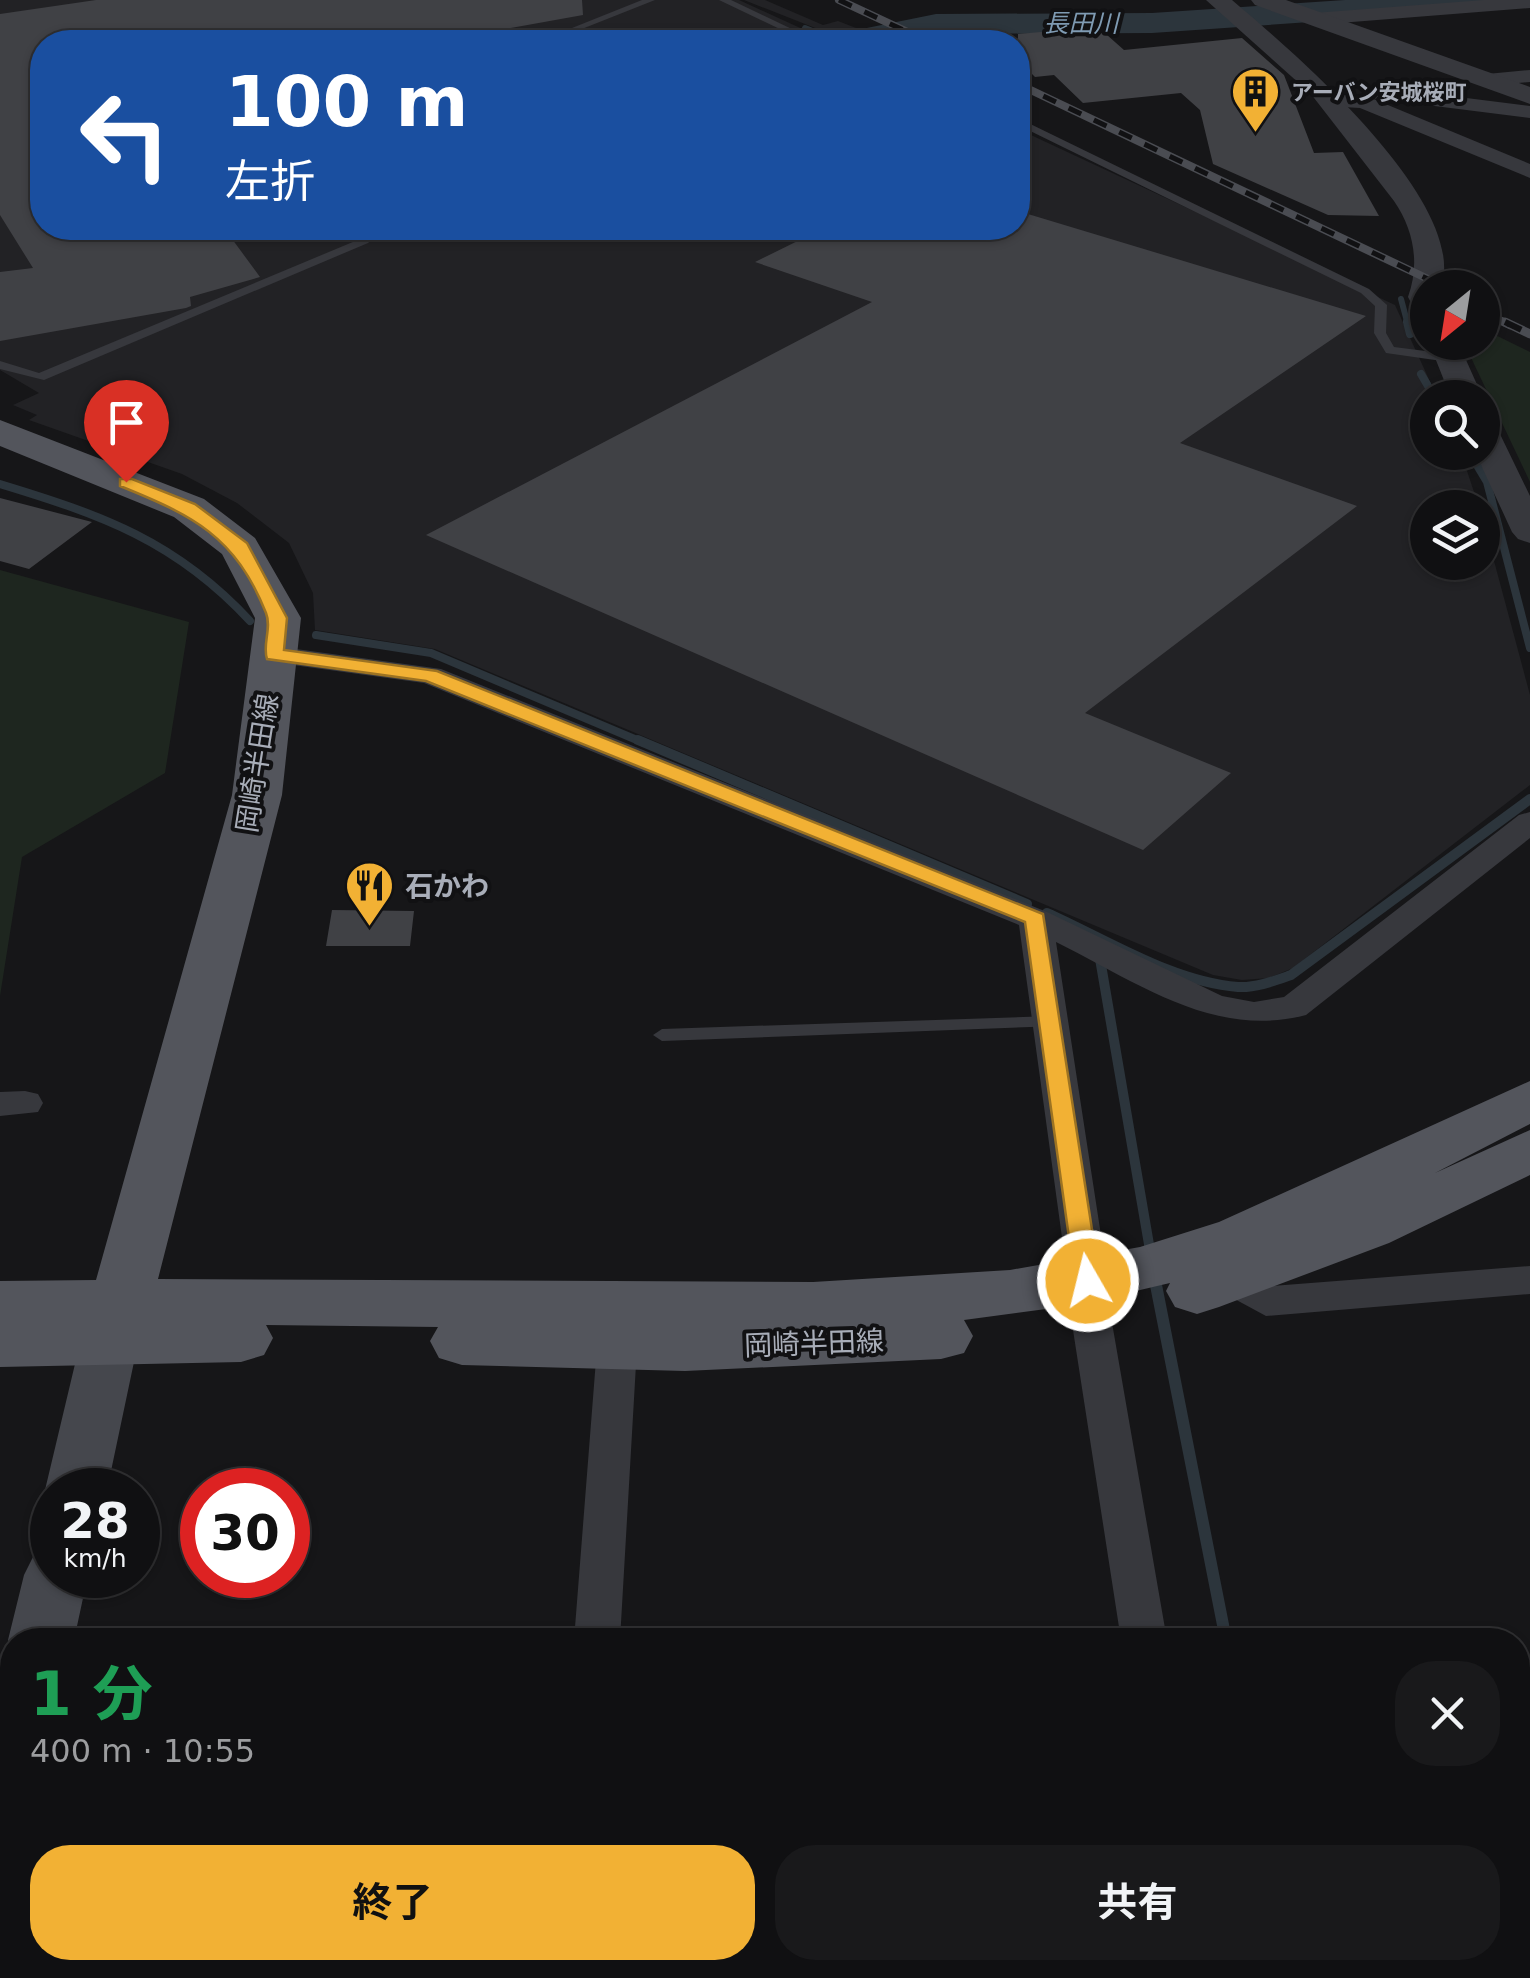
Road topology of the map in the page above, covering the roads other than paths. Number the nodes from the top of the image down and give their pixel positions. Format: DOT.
graph roads {
  1 [pos="650,0"];
  2 [pos="724,0"];
  3 [pos="1263,0"];
  4 [pos="1406,0"];
  5 [pos="1530,2"];
  6 [pos="1229,12"];
  7 [pos="1300,14"];
  8 [pos="573,30"];
  9 [pos="788,30"];
  10 [pos="1530,76"];
  11 [pos="1487,80"];
  12 [pos="1323,95"];
  13 [pos="1530,96"];
  14 [pos="1530,112"];
  15 [pos="1030,127"];
  16 [pos="1530,172"];
  17 [pos="365,240"];
  18 [pos="1432,270"];
  19 [pos="1410,350"];
  20 [pos="0,365"];
  21 [pos="0,432"];
  22 [pos="1500,470"];
  23 [pos="1530,532"];
  24 [pos="274,654"];
  25 [pos="1530,822"];
  26 [pos="1036,918"];
  27 [pos="1052,1022"];
  28 [pos="662,1035"];
  29 [pos="1530,1100"];
  30 [pos="1530,1150"];
  31 [pos="1232,1280"];
  32 [pos="1530,1280"];
  33 [pos="1090,1299"];
  34 [pos="0,1304"];
  35 [pos="116,1322"];
  36 [pos="0,1343"];
  37 [pos="616,1348"];
  38 [pos="81,1468"];
  39 [pos="51,1598"];
  40 [pos="45,1628"];
  41 [pos="598,1628"];
  42 [pos="1142,1628"];
  1 -- 8 [label="lane"];
  2 -- 9 [label="lane"];
  3 -- 7 [label="street"];
  4 -- 7 [label="street"];
  5 -- 7 [label="street"];
  6 -- 12 [label="street"];
  7 -- 11 [label="street"];
  10 -- 11 [label="street"];
  11 -- 13 [label="street"];
  12 -- 14 [label="street"];
  12 -- 16 [label="street"];
  12 -- 18 [label="street"];
  15 -- 19 [label="lane"];
  17 -- 20 [label="lane"];
  21 -- 24 [label="main road, 岡崎半田線"];
  22 -- 23 [label="street"];
  24 -- 26 [label="street"];
  24 -- 35 [label="main road, 岡崎半田線"];
  25 -- 26 [label="street"];
  26 -- 27 [label="street"];
  27 -- 28 [label="lane"];
  27 -- 33 [label="street"];
  29 -- 33 [label="main road, 岡崎半田線"];
  30 -- 31 [label="main road, 岡崎半田線"];
  31 -- 32 [label="street"];
  31 -- 33 [label="main road, 岡崎半田線"];
  33 -- 35 [label="main road, 岡崎半田線"];
  33 -- 37 [label="main road, 岡崎半田線"];
  33 -- 42 [label="street"];
  34 -- 35 [label="main road"];
  35 -- 36 [label="main road"];
  35 -- 37 [label="main road, 岡崎半田線"];
  35 -- 38 [label="main road"];
  37 -- 41 [label="street"];
  39 -- 40 [label="main road"];
}
